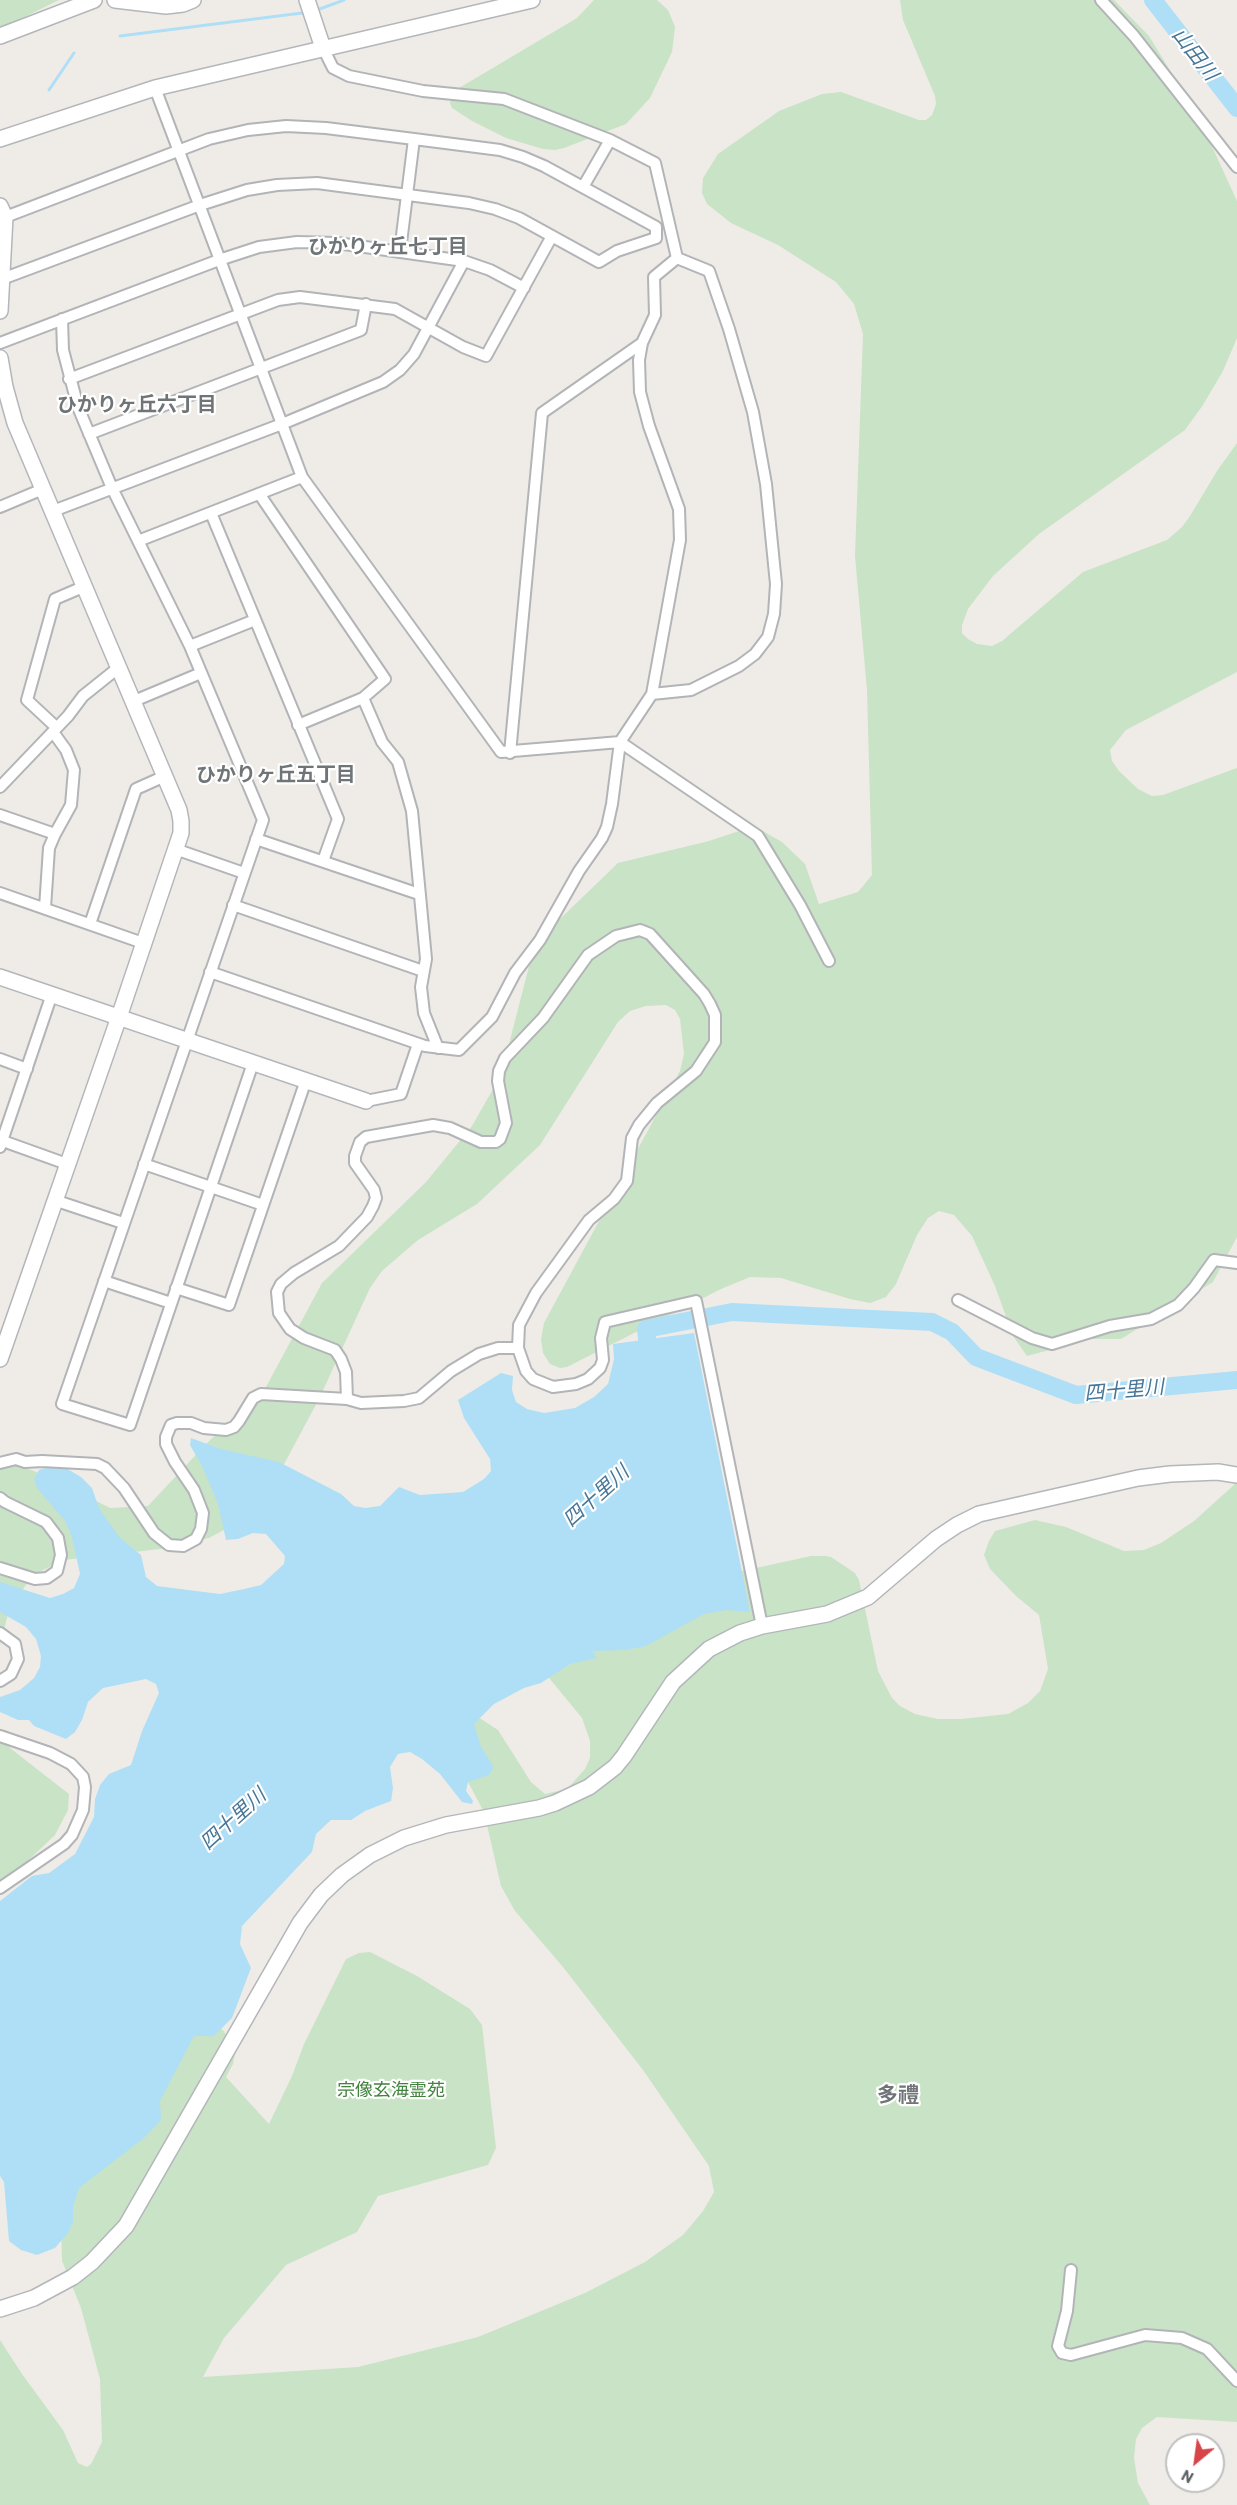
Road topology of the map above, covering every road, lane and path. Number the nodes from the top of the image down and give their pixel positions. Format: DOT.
graph roads {
  1 [pos="94,0"];
  2 [pos="115,0"];
  3 [pos="193,0"];
  4 [pos="307,0"];
  5 [pos="532,0"];
  6 [pos="1101,0"];
  7 [pos="0,36"];
  8 [pos="323,48"];
  9 [pos="155,88"];
  10 [pos="0,139"];
  11 [pos="414,139"];
  12 [pos="610,140"];
  13 [pos="178,151"];
  14 [pos="1237,167"];
  15 [pos="583,187"];
  16 [pos="406,195"];
  17 [pos="200,205"];
  18 [pos="2,214"];
  19 [pos="552,236"];
  20 [pos="400,251"];
  21 [pos="677,258"];
  22 [pos="219,260"];
  23 [pos="464,261"];
  24 [pos="2,279"];
  25 [pos="524,288"];
  26 [pos="366,304"];
  27 [pos="0,311"];
  28 [pos="240,315"];
  29 [pos="62,319"];
  30 [pos="429,328"];
  31 [pos="0,343"];
  32 [pos="642,343"];
  33 [pos="0,358"];
  34 [pos="262,369"];
  35 [pos="69,379"];
  36 [pos="282,424"];
  37 [pos="89,434"];
  38 [pos="302,477"];
  39 [pos="112,488"];
  40 [pos="43,489"];
  41 [pos="260,495"];
  42 [pos="0,507"];
  43 [pos="53,511"];
  44 [pos="211,513"];
  45 [pos="138,541"];
  46 [pos="83,587"];
  47 [pos="255,620"];
  48 [pos="190,646"];
  49 [pos="118,668"];
  50 [pos="201,673"];
  51 [pos="652,694"];
  52 [pos="363,698"];
  53 [pos="134,701"];
  54 [pos="298,725"];
  55 [pos="55,730"];
  56 [pos="620,742"];
  57 [pos="510,753"];
  58 [pos="165,776"];
  59 [pos="0,788"];
  60 [pos="0,815"];
  61 [pos="55,834"];
  62 [pos="256,839"];
  63 [pos="175,849"];
  64 [pos="323,861"];
  65 [pos="244,873"];
  66 [pos="0,893"];
  67 [pos="419,894"];
  68 [pos="233,905"];
  69 [pos="45,908"];
  70 [pos="90,924"];
  71 [pos="143,943"];
  72 [pos="829,961"];
  73 [pos="423,971"];
  74 [pos="210,972"];
  75 [pos="0,976"];
  76 [pos="52,994"];
  77 [pos="119,1017"];
  78 [pos="186,1041"];
  79 [pos="418,1044"];
  80 [pos="438,1048"];
  81 [pos="0,1059"];
  82 [pos="253,1063"];
  83 [pos="27,1068"];
  84 [pos="306,1080"];
  85 [pos="366,1101"];
  86 [pos="1,1143"];
  87 [pos="67,1164"];
  88 [pos="144,1164"];
  89 [pos="211,1187"];
  90 [pos="54,1200"];
  91 [pos="263,1205"];
  92 [pos="123,1223"];
  93 [pos="1237,1263"];
  94 [pos="104,1281"];
  95 [pos="176,1288"];
  96 [pos="958,1300"];
  97 [pos="171,1303"];
  98 [pos="518,1348"];
  99 [pos="0,1359"];
  100 [pos="347,1400"];
  101 [pos="0,1463"];
  102 [pos="1237,1475"];
  103 [pos="0,1498"];
  104 [pos="0,1568"];
  105 [pos="762,1626"];
  106 [pos="0,1633"];
  107 [pos="0,1681"];
  108 [pos="0,1736"];
  109 [pos="0,1888"];
  110 [pos="1071,2270"];
  111 [pos="0,2309"];
  112 [pos="1237,2381"];
  1 -- 7 [label="street"];
  2 -- 3 [label="street"];
  4 -- 8 [label="street"];
  5 -- 8 [label="street"];
  6 -- 14 [label="street"];
  8 -- 9 [label="street"];
  8 -- 12 [label="street"];
  9 -- 10 [label="street"];
  9 -- 13 [label="street"];
  11 -- 13 [label="street"];
  11 -- 15 [label="street"];
  11 -- 16 [label="street"];
  12 -- 15 [label="street"];
  12 -- 21 [label="street"];
  13 -- 17 [label="street"];
  13 -- 18 [label="street"];
  15 -- 19 [label="street"];
  16 -- 17 [label="street"];
  16 -- 19 [label="street"];
  16 -- 20 [label="street"];
  17 -- 22 [label="street"];
  17 -- 24 [label="street"];
  18 -- 24 [label="street"];
  19 -- 25 [label="street"];
  20 -- 22 [label="street"];
  20 -- 23 [label="street"];
  21 -- 32 [label="street"];
  21 -- 51 [label="street"];
  22 -- 28 [label="street"];
  22 -- 29 [label="street"];
  23 -- 25 [label="street"];
  23 -- 30 [label="street"];
  24 -- 27 [label="street"];
  25 -- 30 [label="street"];
  26 -- 28 [label="street"];
  26 -- 30 [label="street"];
  26 -- 34 [label="street"];
  28 -- 34 [label="street"];
  28 -- 35 [label="street"];
  29 -- 31 [label="street"];
  29 -- 35 [label="street"];
  30 -- 36 [label="street"];
  32 -- 51 [label="street"];
  32 -- 57 [label="street"];
  33 -- 40 [label="street"];
  34 -- 36 [label="street"];
  34 -- 37 [label="street"];
  35 -- 37 [label="street"];
  36 -- 38 [label="street"];
  36 -- 39 [label="street"];
  37 -- 39 [label="street"];
  38 -- 41 [label="street"];
  38 -- 57 [label="street"];
  39 -- 43 [label="street"];
  39 -- 45 [label="street"];
  40 -- 42 [label="street"];
  40 -- 43 [label="street"];
  41 -- 44 [label="street"];
  41 -- 52 [label="street"];
  43 -- 46 [label="street"];
  44 -- 45 [label="street"];
  44 -- 47 [label="street"];
  45 -- 48 [label="street"];
  46 -- 49 [label="street"];
  46 -- 55 [label="street"];
  47 -- 48 [label="street"];
  47 -- 54 [label="street"];
  48 -- 50 [label="street"];
  49 -- 53 [label="street"];
  49 -- 55 [label="street"];
  50 -- 53 [label="street"];
  50 -- 62 [label="street"];
  51 -- 56 [label="street"];
  52 -- 54 [label="street"];
  52 -- 67 [label="street"];
  53 -- 58 [label="street"];
  54 -- 64 [label="street"];
  55 -- 59 [label="street"];
  55 -- 61 [label="street"];
  56 -- 57 [label="street"];
  56 -- 72 [label="street"];
  56 -- 80 [label="street"];
  58 -- 63 [label="street"];
  58 -- 70 [label="street"];
  60 -- 61 [label="street"];
  61 -- 69 [label="street"];
  62 -- 64 [label="street"];
  62 -- 65 [label="street"];
  63 -- 65 [label="street"];
  63 -- 71 [label="street"];
  64 -- 67 [label="street"];
  65 -- 68 [label="street"];
  66 -- 69 [label="street"];
  67 -- 73 [label="street"];
  68 -- 73 [label="street"];
  68 -- 74 [label="street"];
  69 -- 70 [label="street"];
  70 -- 71 [label="street"];
  71 -- 77 [label="street"];
  73 -- 80 [label="street"];
  74 -- 78 [label="street"];
  74 -- 79 [label="street"];
  75 -- 76 [label="street"];
  76 -- 77 [label="street"];
  76 -- 83 [label="street"];
  77 -- 78 [label="street"];
  77 -- 87 [label="street"];
  78 -- 82 [label="street"];
  78 -- 88 [label="street"];
  79 -- 80 [label="street"];
  79 -- 85 [label="street"];
  81 -- 83 [label="street"];
  82 -- 84 [label="street"];
  82 -- 89 [label="street"];
  83 -- 86 [label="street"];
  84 -- 85 [label="street"];
  84 -- 91 [label="street"];
  86 -- 87 [label="street"];
  87 -- 90 [label="street"];
  88 -- 89 [label="street"];
  88 -- 92 [label="street"];
  89 -- 91 [label="street"];
  89 -- 95 [label="street"];
  90 -- 92 [label="street"];
  90 -- 99 [label="street"];
  91 -- 95 [label="street"];
  92 -- 94 [label="street"];
  93 -- 96 [label="street"];
  94 -- 97 [label="street"];
  94 -- 97 [label="street"];
  95 -- 97 [label="street"];
  98 -- 100 [label="street"];
  98 -- 100 [label="street"];
  98 -- 105 [label="street"];
  100 -- 101 [label="street"];
  102 -- 105 [label="street"];
  103 -- 104 [label="street"];
  105 -- 111 [label="street"];
  106 -- 107 [label="street"];
  108 -- 109 [label="street"];
  110 -- 112 [label="street"];
}
